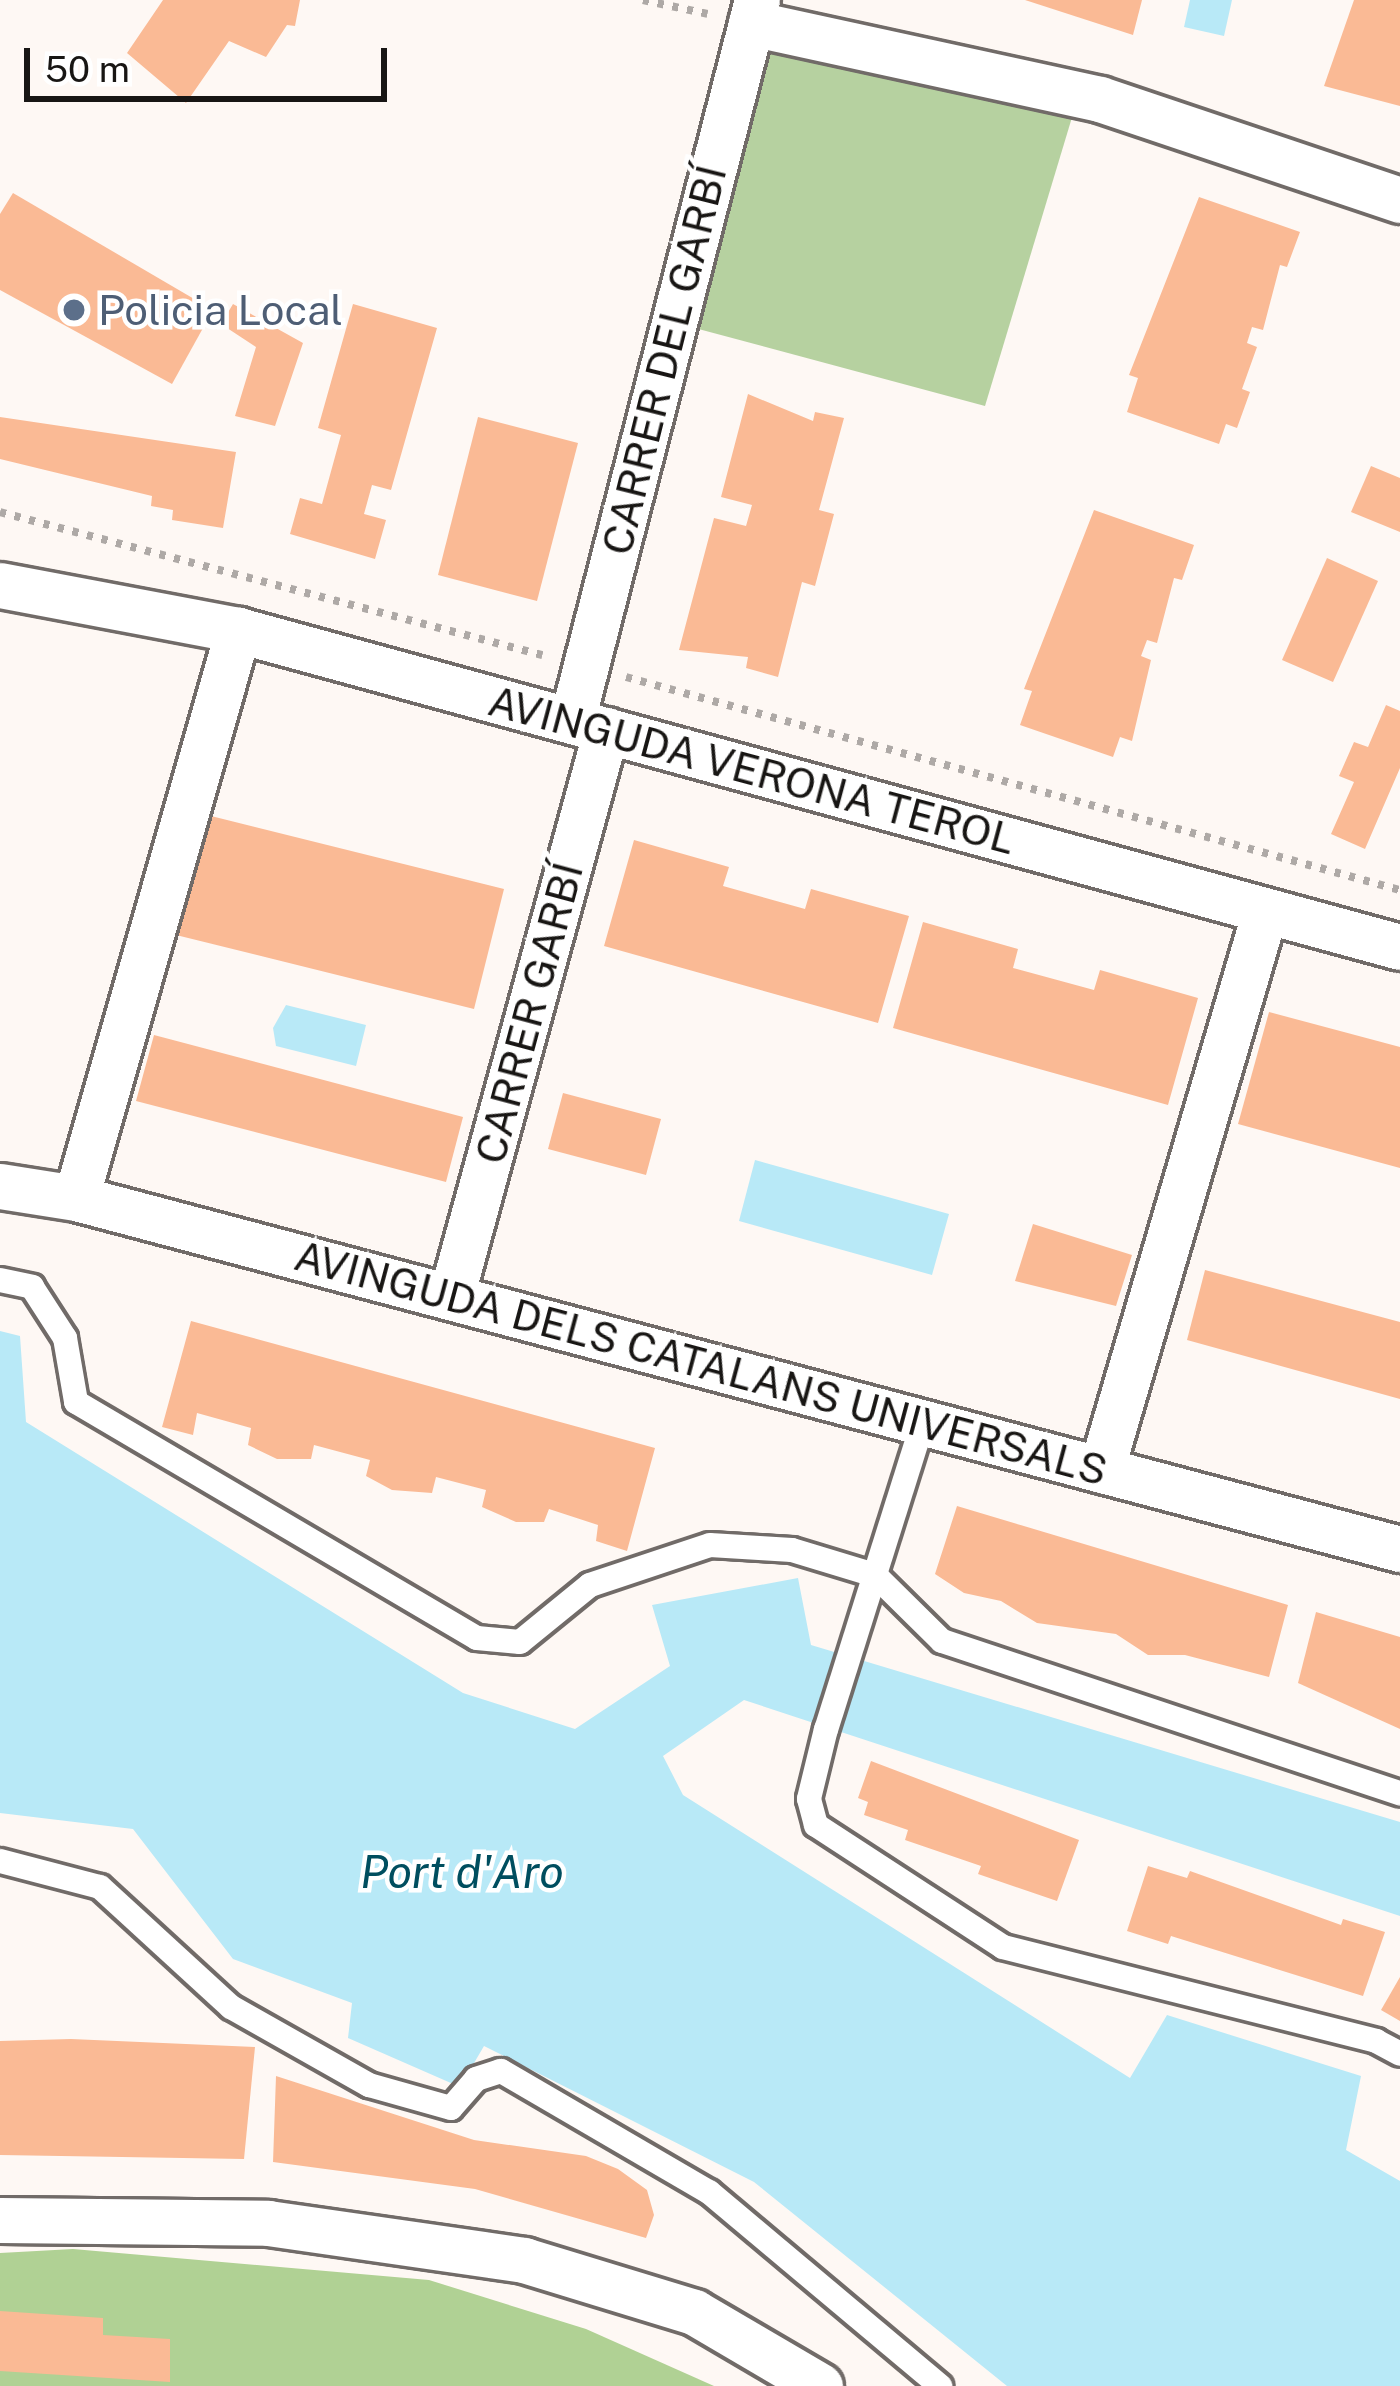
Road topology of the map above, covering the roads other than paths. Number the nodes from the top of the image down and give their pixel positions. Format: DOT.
graph roads {
  1 [pos="754,12"];
  2 [pos="1400,200"];
  3 [pos="0,585"];
  4 [pos="238,631"];
  5 [pos="589,725"];
  6 [pos="1265,911"];
  7 [pos="1400,947"];
  8 [pos="0,1186"];
  9 [pos="76,1198"];
  10 [pos="0,1280"];
  11 [pos="451,1297"];
  12 [pos="923,1422"];
  13 [pos="1101,1470"];
  14 [pos="1400,1549"];
  15 [pos="875,1576"];
  16 [pos="1400,1793"];
  17 [pos="0,1861"];
  18 [pos="1400,2054"];
  19 [pos="0,2220"];
  20 [pos="820,2386"];
  21 [pos="940,2386"];
  1 -- 2 [label="street"];
  1 -- 5 [label="street, CARRER DEL GARBÍ"];
  3 -- 4 [label="street, AVINGUDA VERONA TEROL"];
  4 -- 5 [label="street, AVINGUDA VERONA TEROL"];
  4 -- 9 [label="street"];
  5 -- 6 [label="street, AVINGUDA VERONA TEROL"];
  5 -- 11 [label="street, CARRER GARBÍ"];
  6 -- 7 [label="street, AVINGUDA VERONA TEROL"];
  6 -- 13 [label="street"];
  8 -- 9 [label="street, AVINGUDA DELS CATALANS UNIVERSALS"];
  9 -- 11 [label="street, AVINGUDA DELS CATALANS UNIVERSALS"];
  10 -- 15 [label="lane"];
  11 -- 12 [label="street, AVINGUDA DELS CATALANS UNIVERSALS"];
  12 -- 13 [label="street, AVINGUDA DELS CATALANS UNIVERSALS"];
  12 -- 15 [label="lane"];
  13 -- 14 [label="street, AVINGUDA DELS CATALANS UNIVERSALS"];
  15 -- 16 [label="lane"];
  15 -- 18 [label="lane"];
  17 -- 21 [label="lane"];
  19 -- 20 [label="street"];
}
